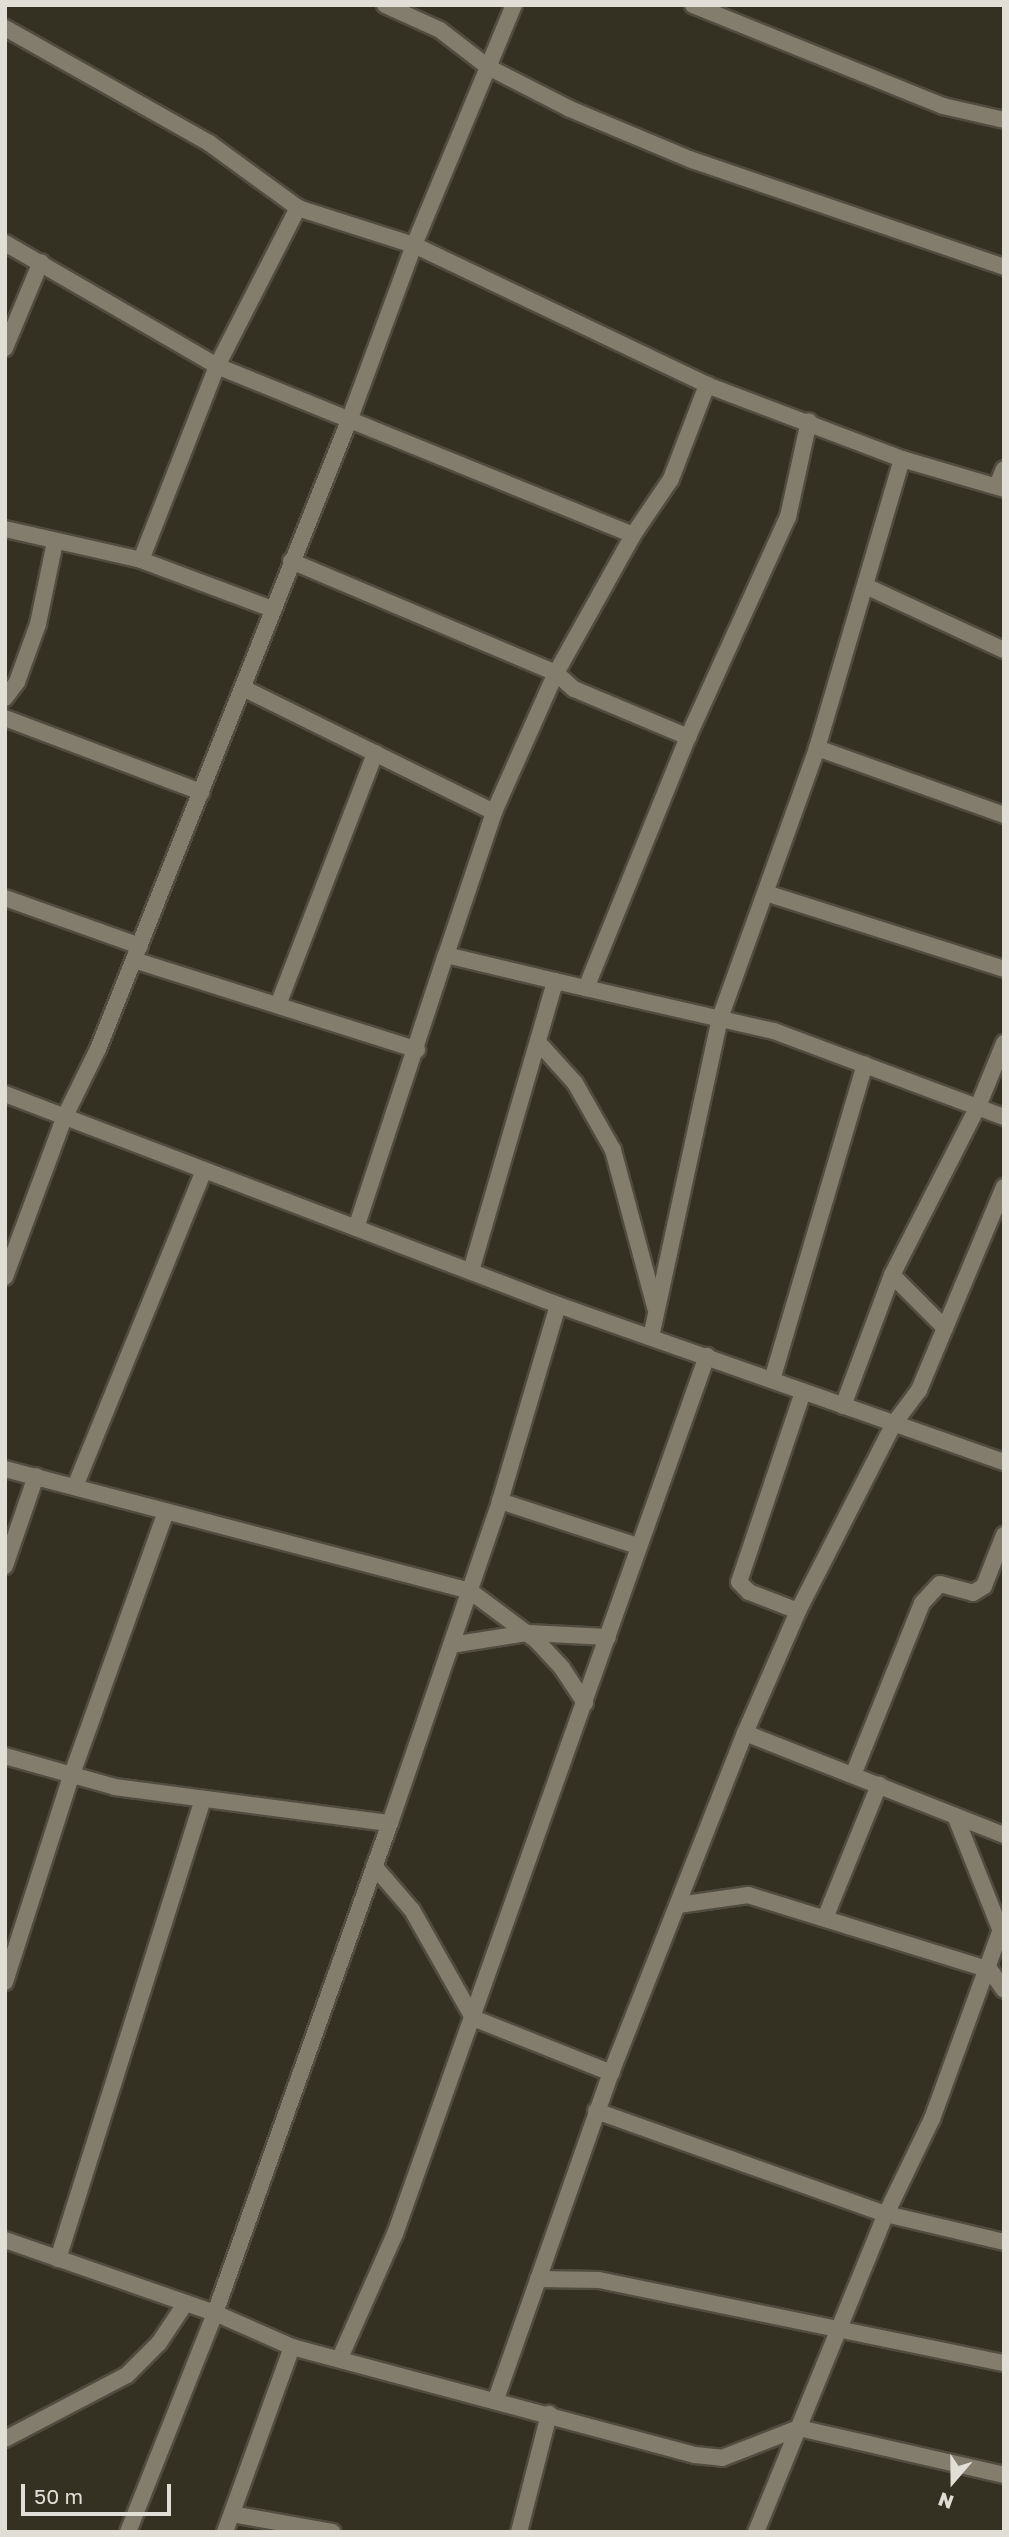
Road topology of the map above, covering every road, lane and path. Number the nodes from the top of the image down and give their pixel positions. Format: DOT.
graph roads {
  1 [pos="385,5"];
  2 [pos="513,5"];
  3 [pos="693,5"];
  4 [pos="5,28"];
  5 [pos="488,67"];
  6 [pos="1004,120"];
  7 [pos="298,208"];
  8 [pos="5,243"];
  9 [pos="414,246"];
  10 [pos="41,262"];
  11 [pos="1004,267"];
  12 [pos="5,348"];
  13 [pos="217,366"];
  14 [pos="707,385"];
  15 [pos="350,418"];
  16 [pos="809,421"];
  17 [pos="902,459"];
  18 [pos="1004,469"];
  19 [pos="1001,487"];
  20 [pos="5,529"];
  21 [pos="633,535"];
  22 [pos="55,542"];
  23 [pos="141,560"];
  24 [pos="291,561"];
  25 [pos="868,587"];
  26 [pos="272,609"];
  27 [pos="1004,650"];
  28 [pos="556,673"];
  29 [pos="243,688"];
  30 [pos="5,698"];
  31 [pos="5,718"];
  32 [pos="688,737"];
  33 [pos="817,748"];
  34 [pos="375,753"];
  35 [pos="201,792"];
  36 [pos="494,812"];
  37 [pos="1004,815"];
  38 [pos="766,893"];
  39 [pos="5,898"];
  40 [pos="137,953"];
  41 [pos="446,955"];
  42 [pos="1004,969"];
  43 [pos="555,981"];
  44 [pos="586,988"];
  45 [pos="278,1005"];
  46 [pos="720,1018"];
  47 [pos="538,1042"];
  48 [pos="1004,1043"];
  49 [pos="417,1050"];
  50 [pos="865,1064"];
  51 [pos="5,1094"];
  52 [pos="979,1104"];
  53 [pos="65,1116"];
  54 [pos="1004,1117"];
  55 [pos="204,1170"];
  56 [pos="1004,1186"];
  57 [pos="356,1228"];
  58 [pos="471,1271"];
  59 [pos="892,1275"];
  60 [pos="5,1278"];
  61 [pos="558,1305"];
  62 [pos="656,1311"];
  63 [pos="945,1328"];
  64 [pos="650,1337"];
  65 [pos="707,1356"];
  66 [pos="772,1380"];
  67 [pos="803,1392"];
  68 [pos="843,1406"];
  69 [pos="893,1425"];
  70 [pos="1004,1462"];
  71 [pos="5,1469"];
  72 [pos="36,1476"];
  73 [pos="76,1484"];
  74 [pos="500,1501"];
  75 [pos="166,1511"];
  76 [pos="1004,1535"];
  77 [pos="638,1546"];
  78 [pos="5,1566"];
  79 [pos="471,1591"];
  80 [pos="798,1611"];
  81 [pos="528,1633"];
  82 [pos="608,1637"];
  83 [pos="451,1645"];
  84 [pos="585,1703"];
  85 [pos="746,1733"];
  86 [pos="5,1756"];
  87 [pos="853,1775"];
  88 [pos="71,1777"];
  89 [pos="880,1785"];
  90 [pos="203,1799"];
  91 [pos="956,1818"];
  92 [pos="390,1823"];
  93 [pos="1004,1835"];
  94 [pos="374,1866"];
  95 [pos="678,1905"];
  96 [pos="825,1918"];
  97 [pos="1002,1926"];
  98 [pos="990,1970"];
  99 [pos="5,1982"];
  100 [pos="1004,1990"];
  101 [pos="473,2018"];
  102 [pos="611,2073"];
  103 [pos="596,2111"];
  104 [pos="886,2214"];
  105 [pos="5,2240"];
  106 [pos="1004,2242"];
  107 [pos="58,2259"];
  108 [pos="538,2279"];
  109 [pos="185,2304"];
  110 [pos="215,2313"];
  111 [pos="840,2326"];
  112 [pos="292,2347"];
  113 [pos="340,2358"];
  114 [pos="1004,2363"];
  115 [pos="496,2399"];
  116 [pos="549,2414"];
  117 [pos="799,2428"];
  118 [pos="5,2439"];
  119 [pos="1004,2475"];
  120 [pos="232,2514"];
  121 [pos="128,2532"];
  122 [pos="225,2532"];
  123 [pos="332,2532"];
  124 [pos="519,2532"];
  125 [pos="756,2532"];
  1 -- 5 [label="street"];
  2 -- 5 [label="street"];
  3 -- 6 [label="street"];
  4 -- 7 [label="street"];
  5 -- 9 [label="street"];
  5 -- 11 [label="street"];
  7 -- 9 [label="street"];
  7 -- 13 [label="street"];
  8 -- 10 [label="street"];
  9 -- 14 [label="street"];
  9 -- 15 [label="street"];
  10 -- 12 [label="street"];
  10 -- 13 [label="street"];
  13 -- 15 [label="street"];
  13 -- 23 [label="street"];
  14 -- 16 [label="street"];
  14 -- 21 [label="street"];
  15 -- 21 [label="street"];
  15 -- 24 [label="street"];
  16 -- 17 [label="street"];
  16 -- 32 [label="street"];
  17 -- 19 [label="street"];
  17 -- 25 [label="street"];
  18 -- 19 [label="street"];
  20 -- 22 [label="street"];
  21 -- 28 [label="street"];
  22 -- 23 [label="street"];
  22 -- 30 [label="street"];
  23 -- 26 [label="street"];
  24 -- 26 [label="street"];
  24 -- 28 [label="street"];
  25 -- 27 [label="street"];
  25 -- 33 [label="street"];
  26 -- 29 [label="street"];
  28 -- 32 [label="street"];
  28 -- 36 [label="street"];
  29 -- 34 [label="street"];
  29 -- 35 [label="street"];
  31 -- 35 [label="street"];
  32 -- 44 [label="street"];
  33 -- 37 [label="street"];
  33 -- 38 [label="street"];
  34 -- 36 [label="street"];
  34 -- 45 [label="street"];
  35 -- 40 [label="street"];
  36 -- 41 [label="street"];
  38 -- 42 [label="street"];
  38 -- 46 [label="street"];
  39 -- 40 [label="street"];
  40 -- 45 [label="street"];
  40 -- 53 [label="street"];
  41 -- 43 [label="street"];
  41 -- 49 [label="street"];
  43 -- 44 [label="street"];
  43 -- 47 [label="street"];
  44 -- 46 [label="street"];
  45 -- 49 [label="street"];
  46 -- 50 [label="street"];
  46 -- 62 [label="street"];
  47 -- 58 [label="street"];
  47 -- 62 [label="street"];
  48 -- 52 [label="street"];
  49 -- 57 [label="street"];
  50 -- 52 [label="street"];
  50 -- 66 [label="street"];
  51 -- 53 [label="street"];
  52 -- 54 [label="street"];
  52 -- 59 [label="street"];
  53 -- 55 [label="street"];
  53 -- 60 [label="street"];
  55 -- 57 [label="street"];
  55 -- 73 [label="street"];
  56 -- 63 [label="street"];
  57 -- 58 [label="street"];
  58 -- 61 [label="street"];
  59 -- 63 [label="street"];
  59 -- 68 [label="street"];
  61 -- 64 [label="street"];
  61 -- 74 [label="street"];
  62 -- 64 [label="street"];
  63 -- 69 [label="street"];
  64 -- 65 [label="street"];
  65 -- 66 [label="street"];
  65 -- 77 [label="street"];
  66 -- 67 [label="street"];
  67 -- 68 [label="street"];
  67 -- 80 [label="street"];
  68 -- 69 [label="street"];
  69 -- 70 [label="street"];
  69 -- 80 [label="street"];
  71 -- 72 [label="street"];
  72 -- 73 [label="street"];
  72 -- 78 [label="street"];
  73 -- 75 [label="street"];
  74 -- 77 [label="street"];
  74 -- 79 [label="street"];
  75 -- 79 [label="street"];
  75 -- 88 [label="street"];
  76 -- 87 [label="street"];
  77 -- 82 [label="street"];
  79 -- 81 [label="street"];
  79 -- 83 [label="street"];
  80 -- 85 [label="street"];
  81 -- 82 [label="street"];
  81 -- 83 [label="street"];
  81 -- 84 [label="street"];
  82 -- 84 [label="street"];
  83 -- 92 [label="street"];
  84 -- 101 [label="street"];
  85 -- 87 [label="street"];
  85 -- 95 [label="street"];
  86 -- 88 [label="street"];
  87 -- 89 [label="street"];
  88 -- 90 [label="street"];
  88 -- 99 [label="street"];
  89 -- 91 [label="street"];
  89 -- 96 [label="street"];
  90 -- 92 [label="street"];
  90 -- 107 [label="street"];
  91 -- 93 [label="street"];
  91 -- 97 [label="street"];
  92 -- 94 [label="street"];
  94 -- 101 [label="street"];
  94 -- 110 [label="street"];
  95 -- 96 [label="street"];
  95 -- 102 [label="street"];
  96 -- 98 [label="street"];
  97 -- 98 [label="street"];
  98 -- 100 [label="street"];
  98 -- 104 [label="street"];
  101 -- 102 [label="street"];
  101 -- 113 [label="street"];
  102 -- 103 [label="street"];
  103 -- 104 [label="street"];
  103 -- 108 [label="street"];
  104 -- 106 [label="street"];
  104 -- 111 [label="street"];
  105 -- 107 [label="street"];
  107 -- 109 [label="street"];
  108 -- 111 [label="street"];
  108 -- 115 [label="street"];
  109 -- 110 [label="street"];
  109 -- 118 [label="street"];
  110 -- 112 [label="street"];
  110 -- 121 [label="street"];
  111 -- 114 [label="street"];
  111 -- 117 [label="street"];
  112 -- 113 [label="street"];
  112 -- 120 [label="street"];
  113 -- 115 [label="street"];
  115 -- 116 [label="street"];
  116 -- 117 [label="street"];
  116 -- 124 [label="street"];
  117 -- 119 [label="street"];
  117 -- 125 [label="street"];
  120 -- 122 [label="street"];
  120 -- 123 [label="street"];
}
